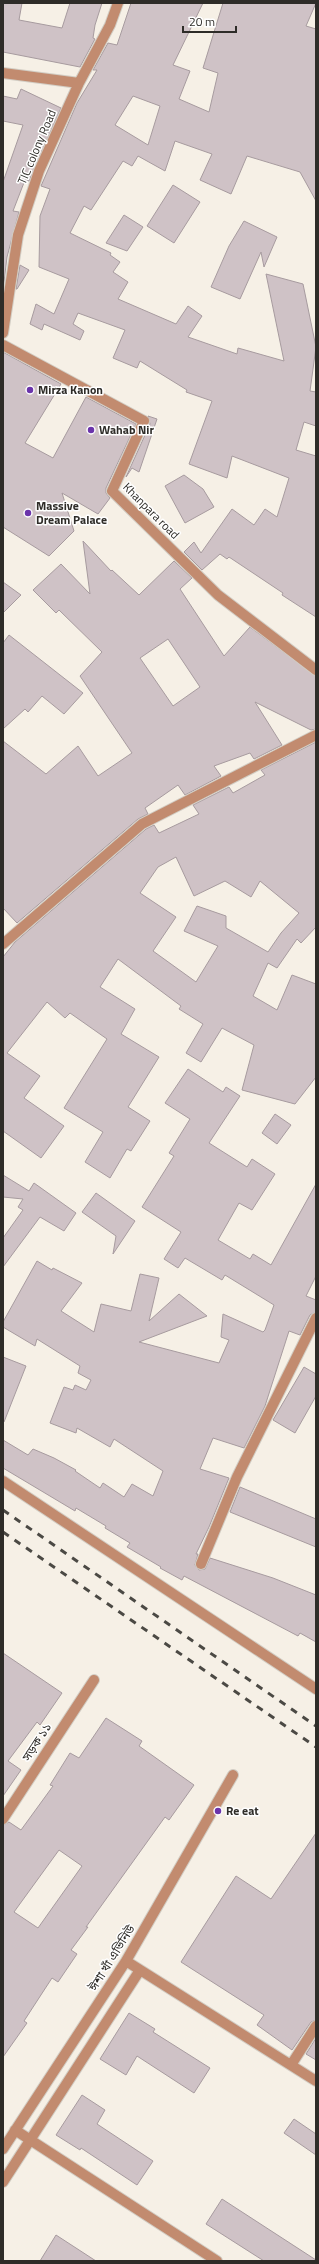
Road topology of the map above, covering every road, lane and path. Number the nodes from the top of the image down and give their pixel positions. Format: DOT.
graph roads {
  1 [pos="118,3"];
  2 [pos="3,73"];
  3 [pos="79,83"];
  4 [pos="3,333"];
  5 [pos="3,345"];
  6 [pos="316,670"];
  7 [pos="316,735"];
  8 [pos="3,944"];
  9 [pos="316,1318"];
  10 [pos="3,1481"];
  11 [pos="201,1564"];
  12 [pos="94,1680"];
  13 [pos="316,1689"];
  14 [pos="233,1775"];
  15 [pos="3,1818"];
  16 [pos="126,1962"];
  17 [pos="140,1970"];
  18 [pos="316,2026"];
  19 [pos="291,2065"];
  20 [pos="316,2081"];
  21 [pos="15,2130"];
  22 [pos="30,2139"];
  23 [pos="3,2149"];
  24 [pos="3,2182"];
  25 [pos="217,2261"];
  1 -- 3 [label="street, TIC colony Road"];
  2 -- 3 [label="street"];
  3 -- 4 [label="street, TIC colony Road"];
  5 -- 6 [label="street, Khanpara road"];
  7 -- 8 [label="street"];
  9 -- 11 [label="street"];
  10 -- 13 [label="street"];
  12 -- 15 [label="street, সড়ক ১১"];
  14 -- 16 [label="street, ঈশা খাঁ এভিনিউ"];
  16 -- 17 [label="street"];
  16 -- 21 [label="street, ঈশা খাঁ এভিনিউ"];
  17 -- 19 [label="street"];
  17 -- 22 [label="street"];
  18 -- 19 [label="street"];
  19 -- 20 [label="street"];
  21 -- 22 [label="street"];
  21 -- 23 [label="street, ঈশা খাঁ এভিনিউ"];
  22 -- 24 [label="street"];
  22 -- 25 [label="street"];
}
